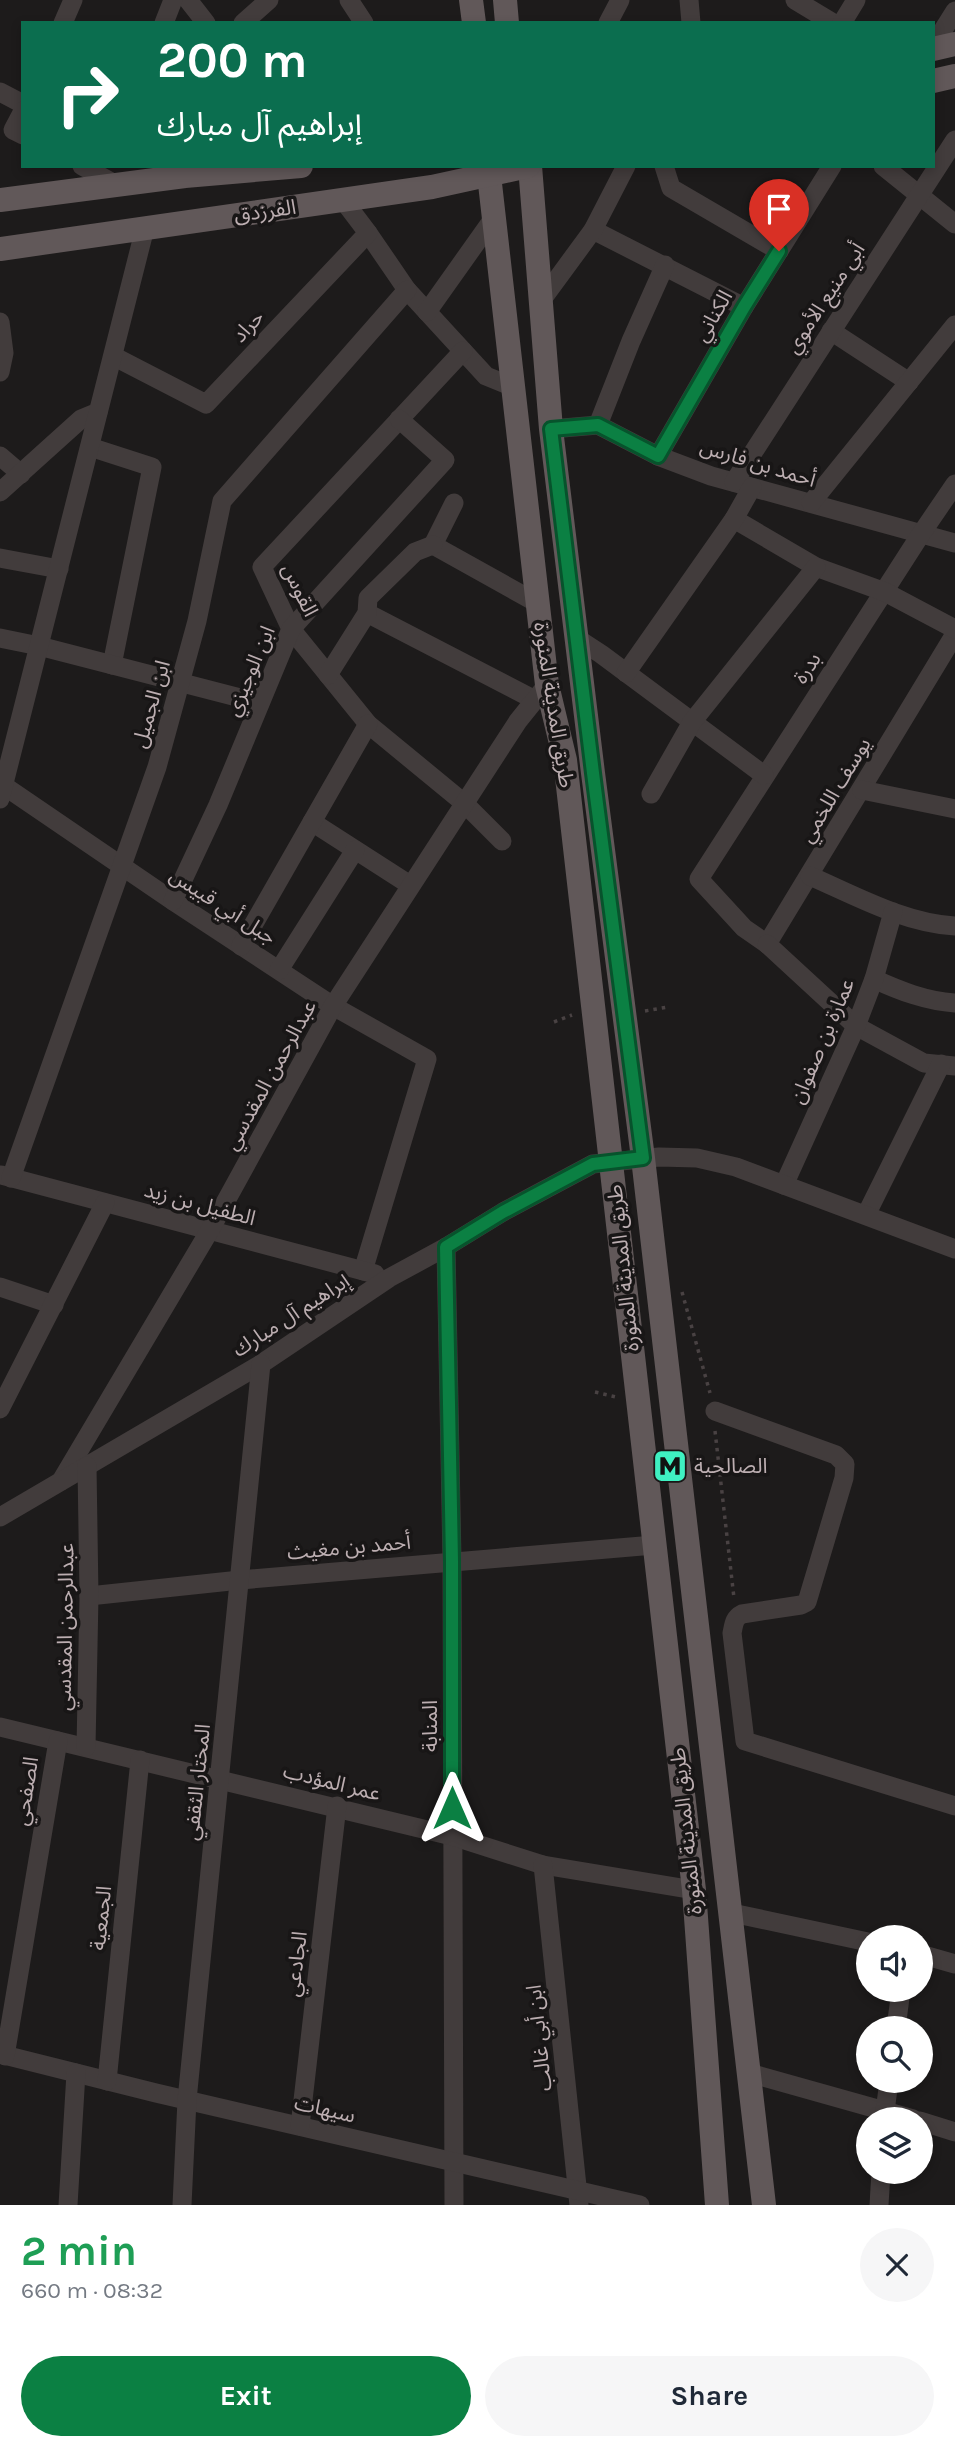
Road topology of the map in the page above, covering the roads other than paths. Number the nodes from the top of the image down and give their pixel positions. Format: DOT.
graph roads {
  1 [pos="73,0"];
  2 [pos="173,0"];
  3 [pos="188,0"];
  4 [pos="269,0"];
  5 [pos="349,0"];
  6 [pos="471,0"];
  7 [pos="620,0"];
  8 [pos="689,0"];
  9 [pos="795,0"];
  10 [pos="856,0"];
  11 [pos="955,11"];
  12 [pos="64,21"];
  13 [pos="165,21"];
  14 [pos="204,21"];
  15 [pos="245,21"];
  16 [pos="362,21"];
  17 [pos="474,21"];
  18 [pos="609,21"];
  19 [pos="691,21"];
  20 [pos="830,21"];
  21 [pos="843,21"];
  22 [pos="955,44"];
  23 [pos="935,45"];
  24 [pos="935,48"];
  25 [pos="955,76"];
  26 [pos="935,81"];
  27 [pos="0,92"];
  28 [pos="21,103"];
  29 [pos="21,115"];
  30 [pos="21,134"];
  31 [pos="955,140"];
  32 [pos="89,168"];
  33 [pos="278,168"];
  34 [pos="513,168"];
  35 [pos="529,168"];
  36 [pos="625,168"];
  37 [pos="665,168"];
  38 [pos="831,168"];
  39 [pos="885,168"];
  40 [pos="488,171"];
  41 [pos="126,178"];
  42 [pos="919,195"];
  43 [pos="0,200"];
  44 [pos="343,200"];
  45 [pos="493,219"];
  46 [pos="955,224"];
  47 [pos="145,228"];
  48 [pos="593,230"];
  49 [pos="368,233"];
  50 [pos="0,249"];
  51 [pos="779,251"];
  52 [pos="665,265"];
  53 [pos="407,290"];
  54 [pos="541,301"];
  55 [pos="744,307"];
  56 [pos="427,312"];
  57 [pos="0,322"];
  58 [pos="955,325"];
  59 [pos="831,331"];
  60 [pos="463,351"];
  61 [pos="113,356"];
  62 [pos="0,372"];
  63 [pos="909,382"];
  64 [pos="513,387"];
  65 [pos="99,412"];
  66 [pos="399,419"];
  67 [pos="598,425"];
  68 [pos="551,429"];
  69 [pos="90,447"];
  70 [pos="0,456"];
  71 [pos="658,456"];
  72 [pos="20,474"];
  73 [pos="743,484"];
  74 [pos="955,484"];
  75 [pos="0,492"];
  76 [pos="454,503"];
  77 [pos="811,503"];
  78 [pos="734,519"];
  79 [pos="920,534"];
  80 [pos="955,543"];
  81 [pos="433,545"];
  82 [pos="0,558"];
  83 [pos="816,567"];
  84 [pos="59,569"];
  85 [pos="885,592"];
  86 [pos="537,603"];
  87 [pos="367,612"];
  88 [pos="291,629"];
  89 [pos="955,629"];
  90 [pos="955,634"];
  91 [pos="0,638"];
  92 [pos="578,639"];
  93 [pos="39,646"];
  94 [pos="112,665"];
  95 [pos="626,673"];
  96 [pos="328,675"];
  97 [pos="180,682"];
  98 [pos="541,692"];
  99 [pos="260,703"];
  100 [pos="692,722"];
  101 [pos="368,724"];
  102 [pos="764,775"];
  103 [pos="1,789"];
  104 [pos="862,790"];
  105 [pos="651,794"];
  106 [pos="464,803"];
  107 [pos="955,809"];
  108 [pos="312,822"];
  109 [pos="502,841"];
  110 [pos="355,850"];
  111 [pos="120,865"];
  112 [pos="810,876"];
  113 [pos="410,885"];
  114 [pos="173,901"];
  115 [pos="893,912"];
  116 [pos="955,926"];
  117 [pos="767,944"];
  118 [pos="241,946"];
  119 [pos="279,970"];
  120 [pos="874,979"];
  121 [pos="955,1003"];
  122 [pos="334,1006"];
  123 [pos="856,1027"];
  124 [pos="948,1065"];
  125 [pos="643,1158"];
  126 [pos="611,1161"];
  127 [pos="5,1176"];
  128 [pos="784,1185"];
  129 [pos="105,1203"];
  130 [pos="866,1216"];
  131 [pos="210,1230"];
  132 [pos="446,1247"];
  133 [pos="955,1249"];
  134 [pos="363,1271"];
  135 [pos="389,1278"];
  136 [pos="0,1287"];
  137 [pos="54,1305"];
  138 [pos="261,1364"];
  139 [pos="5,1387"];
  140 [pos="0,1409"];
  141 [pos="715,1411"];
  142 [pos="87,1466"];
  143 [pos="60,1482"];
  144 [pos="0,1517"];
  145 [pos="654,1545"];
  146 [pos="452,1561"];
  147 [pos="240,1580"];
  148 [pos="89,1597"];
  149 [pos="0,1727"];
  150 [pos="58,1741"];
  151 [pos="86,1747"];
  152 [pos="140,1760"];
  153 [pos="220,1779"];
  154 [pos="955,1806"];
  155 [pos="337,1807"];
  156 [pos="452,1836"];
  157 [pos="543,1865"];
  158 [pos="694,1890"];
  159 [pos="732,1913"];
  160 [pos="856,1939"];
  161 [pos="933,1958"];
  162 [pos="955,1964"];
  163 [pos="3,2055"];
  164 [pos="76,2073"];
  165 [pos="749,2073"];
  166 [pos="107,2081"];
  167 [pos="187,2100"];
  168 [pos="858,2107"];
  169 [pos="300,2126"];
  170 [pos="933,2126"];
  171 [pos="955,2132"];
  172 [pos="453,2162"];
  173 [pos="880,2184"];
  174 [pos="579,2198"];
  175 [pos="68,2205"];
  176 [pos="182,2205"];
  177 [pos="454,2205"];
  178 [pos="640,2205"];
  179 [pos="717,2205"];
  180 [pos="764,2205"];
  181 [pos="879,2205"];
  1 -- 12 [label="street"];
  2 -- 13 [label="street"];
  3 -- 14 [label="street"];
  4 -- 15 [label="street"];
  5 -- 16 [label="street"];
  6 -- 17 [label="main road"];
  7 -- 18 [label="street"];
  8 -- 19 [label="street"];
  9 -- 20 [label="street"];
  10 -- 21 [label="street"];
  11 -- 23 [label="street"];
  22 -- 24 [label="main road"];
  25 -- 26 [label="main road"];
  27 -- 28 [label="street"];
  29 -- 30 [label="street"];
  31 -- 42 [label="street, أبي منيع الأموي"];
  32 -- 41 [label="street"];
  33 -- 41 [label="main road, الفرزدق"];
  34 -- 40 [label="main road, الفرزدق"];
  35 -- 54 [label="main road, طريق المدينة المنورة"];
  36 -- 48 [label="street"];
  37 -- 51 [label="street"];
  38 -- 51 [label="street, الكناني"];
  39 -- 42 [label="street"];
  40 -- 44 [label="main road, الفرزدق"];
  40 -- 45 [label="main road, طريق المدينة المنورة"];
  41 -- 43 [label="main road, الفرزدق"];
  42 -- 46 [label="street"];
  42 -- 59 [label="street, أبي منيع الأموي"];
  44 -- 47 [label="main road, الفرزدق"];
  44 -- 49 [label="street"];
  45 -- 56 [label="street"];
  45 -- 64 [label="main road, طريق المدينة المنورة"];
  47 -- 50 [label="main road, الفرزدق"];
  47 -- 61 [label="street"];
  48 -- 52 [label="street"];
  48 -- 54 [label="street"];
  49 -- 53 [label="street"];
  49 -- 61 [label="street, حراد"];
  51 -- 55 [label="street, الكناني"];
  52 -- 55 [label="street"];
  52 -- 67 [label="street"];
  53 -- 56 [label="street"];
  53 -- 97 [label="street, ابن الجميل"];
  54 -- 68 [label="main road, طريق المدينة المنورة"];
  55 -- 71 [label="street, الكناني"];
  56 -- 60 [label="street"];
  57 -- 62 [label="street"];
  58 -- 63 [label="street"];
  59 -- 63 [label="street"];
  59 -- 73 [label="street, أبي منيع الأموي"];
  60 -- 64 [label="street"];
  60 -- 66 [label="street, القوس"];
  61 -- 65 [label="street"];
  63 -- 77 [label="street"];
  64 -- 86 [label="main road, طريق المدينة المنورة"];
  65 -- 69 [label="street"];
  65 -- 72 [label="street"];
  66 -- 88 [label="street, القوس"];
  66 -- 88 [label="street, ابن الوجيزي"];
  67 -- 68 [label="street"];
  67 -- 71 [label="street, أحمد بن فارس"];
  68 -- 92 [label="main road, طريق المدينة المنورة"];
  69 -- 84 [label="street"];
  69 -- 94 [label="street"];
  70 -- 72 [label="street"];
  71 -- 73 [label="street, أحمد بن فارس"];
  72 -- 75 [label="street"];
  73 -- 77 [label="street, أحمد بن فارس"];
  73 -- 78 [label="street, أبي منيع الأموي"];
  74 -- 79 [label="street, بدرة"];
  76 -- 81 [label="street"];
  77 -- 79 [label="street, أحمد بن فارس"];
  78 -- 83 [label="street"];
  78 -- 95 [label="street, أبي منيع الأموي"];
  79 -- 80 [label="street, أحمد بن فارس"];
  79 -- 85 [label="street, بدرة"];
  81 -- 86 [label="street"];
  81 -- 87 [label="street"];
  82 -- 84 [label="street"];
  83 -- 85 [label="street"];
  83 -- 100 [label="street"];
  84 -- 93 [label="street"];
  85 -- 89 [label="street"];
  85 -- 102 [label="street, بدرة"];
  86 -- 98 [label="main road, طريق المدينة المنورة"];
  87 -- 96 [label="street"];
  87 -- 98 [label="street"];
  88 -- 96 [label="street, القوس"];
  88 -- 99 [label="street, ابن الوجيزي"];
  90 -- 104 [label="street, يوسف اللخمي"];
  91 -- 93 [label="street"];
  92 -- 95 [label="street"];
  92 -- 125 [label="main road, طريق المدينة المنورة"];
  93 -- 94 [label="street"];
  93 -- 103 [label="street"];
  94 -- 97 [label="street"];
  95 -- 100 [label="street"];
  96 -- 101 [label="street, القوس"];
  97 -- 99 [label="street"];
  97 -- 111 [label="street, ابن الجميل"];
  98 -- 106 [label="street, عبدالرحمن المقدسي"];
  98 -- 126 [label="main road, طريق المدينة المنورة"];
  99 -- 114 [label="street, ابن الوجيزي"];
  100 -- 102 [label="street"];
  100 -- 105 [label="street"];
  101 -- 106 [label="street, القوس"];
  101 -- 108 [label="street"];
  102 -- 117 [label="street, بدرة"];
  103 -- 111 [label="street, جبل أبي قبيس"];
  104 -- 107 [label="street"];
  104 -- 112 [label="street, يوسف اللخمي"];
  106 -- 109 [label="street, القوس"];
  106 -- 113 [label="street, عبدالرحمن المقدسي"];
  108 -- 110 [label="street"];
  108 -- 118 [label="street"];
  110 -- 113 [label="street"];
  110 -- 119 [label="street"];
  111 -- 114 [label="street, جبل أبي قبيس"];
  111 -- 127 [label="street, ابن الجميل"];
  112 -- 115 [label="street"];
  112 -- 117 [label="street, يوسف اللخمي"];
  113 -- 122 [label="street, عبدالرحمن المقدسي"];
  114 -- 118 [label="street, جبل أبي قبيس"];
  115 -- 116 [label="street"];
  115 -- 120 [label="street, عمارة بن صفوان"];
  117 -- 123 [label="street"];
  118 -- 119 [label="street, جبل أبي قبيس"];
  119 -- 122 [label="street, جبل أبي قبيس"];
  120 -- 121 [label="street"];
  120 -- 123 [label="street, عمارة بن صفوان"];
  122 -- 131 [label="street, عبدالرحمن المقدسي"];
  122 -- 134 [label="street, جبل أبي قبيس"];
  123 -- 124 [label="street"];
  123 -- 128 [label="street, عمارة بن صفوان"];
  124 -- 130 [label="street"];
  125 -- 126 [label="street, إبراهيم آل مبارك"];
  125 -- 128 [label="street, إبراهيم آل مبارك"];
  125 -- 159 [label="main road, طريق المدينة المنورة"];
  126 -- 132 [label="street, إبراهيم آل مبارك"];
  126 -- 145 [label="main road, طريق المدينة المنورة"];
  127 -- 129 [label="street, الطفيل بن زيد"];
  128 -- 130 [label="street, إبراهيم آل مبارك"];
  129 -- 131 [label="street, الطفيل بن زيد"];
  129 -- 137 [label="street"];
  130 -- 133 [label="street, إبراهيم آل مبارك"];
  131 -- 134 [label="street, الطفيل بن زيد"];
  131 -- 143 [label="street, عبدالرحمن المقدسي"];
  132 -- 135 [label="street, إبراهيم آل مبارك"];
  132 -- 146 [label="street, المنابة"];
  134 -- 135 [label="street, الطفيل بن زيد"];
  135 -- 138 [label="street, إبراهيم آل مبارك"];
  136 -- 137 [label="street"];
  137 -- 139 [label="street"];
  138 -- 142 [label="street, إبراهيم آل مبارك"];
  138 -- 147 [label="street, المختار الثقفي"];
  139 -- 140 [label="street"];
  141 -- 154 [label="street"];
  142 -- 143 [label="street, إبراهيم آل مبارك"];
  142 -- 148 [label="street, عبدالرحمن المقدسي"];
  143 -- 144 [label="street, إبراهيم آل مبارك"];
  145 -- 146 [label="street, أحمد بن مغيث"];
  145 -- 158 [label="main road, طريق المدينة المنورة"];
  146 -- 147 [label="street, أحمد بن مغيث"];
  146 -- 156 [label="street, المنابة"];
  147 -- 148 [label="street, أحمد بن مغيث"];
  147 -- 153 [label="street, المختار الثقفي"];
  148 -- 151 [label="street, عبدالرحمن المقدسي"];
  149 -- 150 [label="street, عمر المؤدب"];
  150 -- 151 [label="street, عمر المؤدب"];
  150 -- 163 [label="street, الصفحي"];
  151 -- 152 [label="street, عمر المؤدب"];
  152 -- 153 [label="street, عمر المؤدب"];
  152 -- 166 [label="street, الجمعية"];
  153 -- 155 [label="street, عمر المؤدب"];
  153 -- 167 [label="street, المختار الثقفي"];
  155 -- 156 [label="street, عمر المؤدب"];
  155 -- 169 [label="street, الجادعي"];
  156 -- 157 [label="street, عمر المؤدب"];
  156 -- 172 [label="street, المنابة"];
  157 -- 158 [label="street, عمر المؤدب"];
  157 -- 174 [label="street, ابن أبي غالب"];
  158 -- 179 [label="main road, طريق المدينة المنورة"];
  159 -- 160 [label="street"];
  159 -- 165 [label="main road, طريق المدينة المنورة"];
  161 -- 162 [label="street"];
  163 -- 164 [label="street, سيهات"];
  164 -- 166 [label="street, سيهات"];
  164 -- 175 [label="street"];
  165 -- 168 [label="street"];
  165 -- 180 [label="main road, طريق المدينة المنورة"];
  166 -- 167 [label="street, سيهات"];
  167 -- 169 [label="street, سيهات"];
  167 -- 176 [label="street, المختار الثقفي"];
  169 -- 172 [label="street, سيهات"];
  170 -- 171 [label="street"];
  172 -- 174 [label="street, سيهات"];
  172 -- 177 [label="street, المنابة"];
  173 -- 181 [label="street"];
  174 -- 178 [label="street, سيهات"];
}
